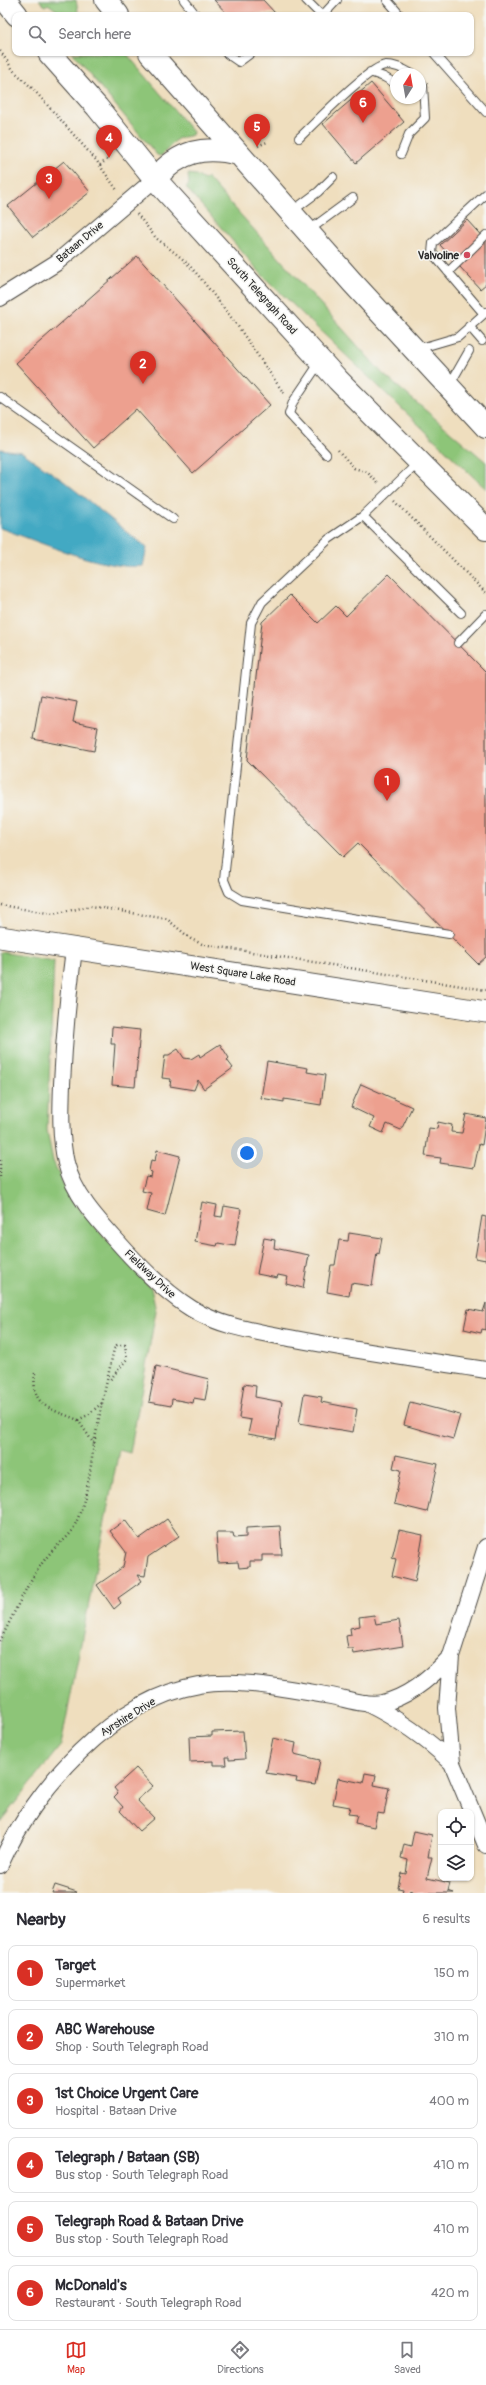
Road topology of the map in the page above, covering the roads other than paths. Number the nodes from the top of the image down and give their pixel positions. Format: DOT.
graph roads {
  1 [pos="5,0"];
  2 [pos="184,0"];
  3 [pos="306,0"];
  4 [pos="337,0"];
  5 [pos="387,0"];
  6 [pos="15,12"];
  7 [pos="194,12"];
  8 [pos="319,12"];
  9 [pos="325,12"];
  10 [pos="397,12"];
  11 [pos="52,56"];
  12 [pos="153,56"];
  13 [pos="230,56"];
  14 [pos="247,56"];
  15 [pos="437,56"];
  16 [pos="401,68"];
  17 [pos="370,72"];
  18 [pos="390,80"];
  19 [pos="425,104"];
  20 [pos="486,112"];
  21 [pos="299,138"];
  22 [pos="248,150"];
  23 [pos="402,154"];
  24 [pos="333,177"];
  25 [pos="155,179"];
  26 [pos="486,194"];
  27 [pos="353,198"];
  28 [pos="291,212"];
  29 [pos="308,232"];
  30 [pos="486,235"];
  31 [pos="448,272"];
  32 [pos="0,298"];
  33 [pos="485,313"];
  34 [pos="469,326"];
  35 [pos="482,341"];
  36 [pos="414,350"];
  37 [pos="469,351"];
  38 [pos="320,361"];
  39 [pos="448,387"];
  40 [pos="0,396"];
  41 [pos="486,427"];
  42 [pos="326,454"];
  43 [pos="419,462"];
  44 [pos="363,516"];
  45 [pos="173,519"];
  46 [pos="486,529"];
  47 [pos="461,613"];
  48 [pos="486,614"];
  49 [pos="458,643"];
  50 [pos="448,934"];
  51 [pos="0,937"];
  52 [pos="74,949"];
  53 [pos="486,1012"];
  54 [pos="486,1370"];
  55 [pos="486,1547"];
  56 [pos="451,1656"];
  57 [pos="366,1703"];
  58 [pos="452,1763"];
  59 [pos="486,1845"];
  60 [pos="0,1865"];
  1 -- 6 [label="highway"];
  2 -- 7 [label="lane"];
  3 -- 8 [label="lane"];
  4 -- 9 [label="lane"];
  5 -- 10 [label="lane"];
  11 -- 25 [label="highway, South Telegraph Road"];
  12 -- 22 [label="highway"];
  13 -- 14 [label="lane"];
  15 -- 20 [label="lane"];
  16 -- 17 [label="lane"];
  17 -- 18 [label="lane"];
  17 -- 21 [label="lane"];
  19 -- 23 [label="lane"];
  22 -- 25 [label="highway"];
  22 -- 28 [label="highway"];
  24 -- 28 [label="lane"];
  25 -- 32 [label="street, Bataan Drive"];
  25 -- 38 [label="highway, South Telegraph Road"];
  26 -- 31 [label="lane"];
  27 -- 29 [label="lane"];
  28 -- 29 [label="highway"];
  29 -- 36 [label="highway"];
  30 -- 31 [label="lane"];
  31 -- 33 [label="lane"];
  33 -- 34 [label="lane"];
  34 -- 35 [label="lane"];
  34 -- 36 [label="lane"];
  36 -- 39 [label="highway"];
  37 -- 39 [label="lane"];
  38 -- 42 [label="lane"];
  38 -- 43 [label="highway, South Telegraph Road"];
  39 -- 41 [label="highway"];
  40 -- 45 [label="lane"];
  43 -- 44 [label="lane"];
  43 -- 46 [label="highway, South Telegraph Road"];
  44 -- 47 [label="lane"];
  44 -- 50 [label="lane"];
  48 -- 49 [label="lane"];
  51 -- 52 [label="street, West Square Lake Road"];
  52 -- 53 [label="street, West Square Lake Road"];
  52 -- 54 [label="street, Fieldway Drive"];
  55 -- 56 [label="street"];
  56 -- 57 [label="street, Ayrshire Drive"];
  56 -- 58 [label="street"];
  57 -- 58 [label="street, Ayrshire Drive"];
  57 -- 60 [label="street, Ayrshire Drive"];
  58 -- 59 [label="street"];
}
